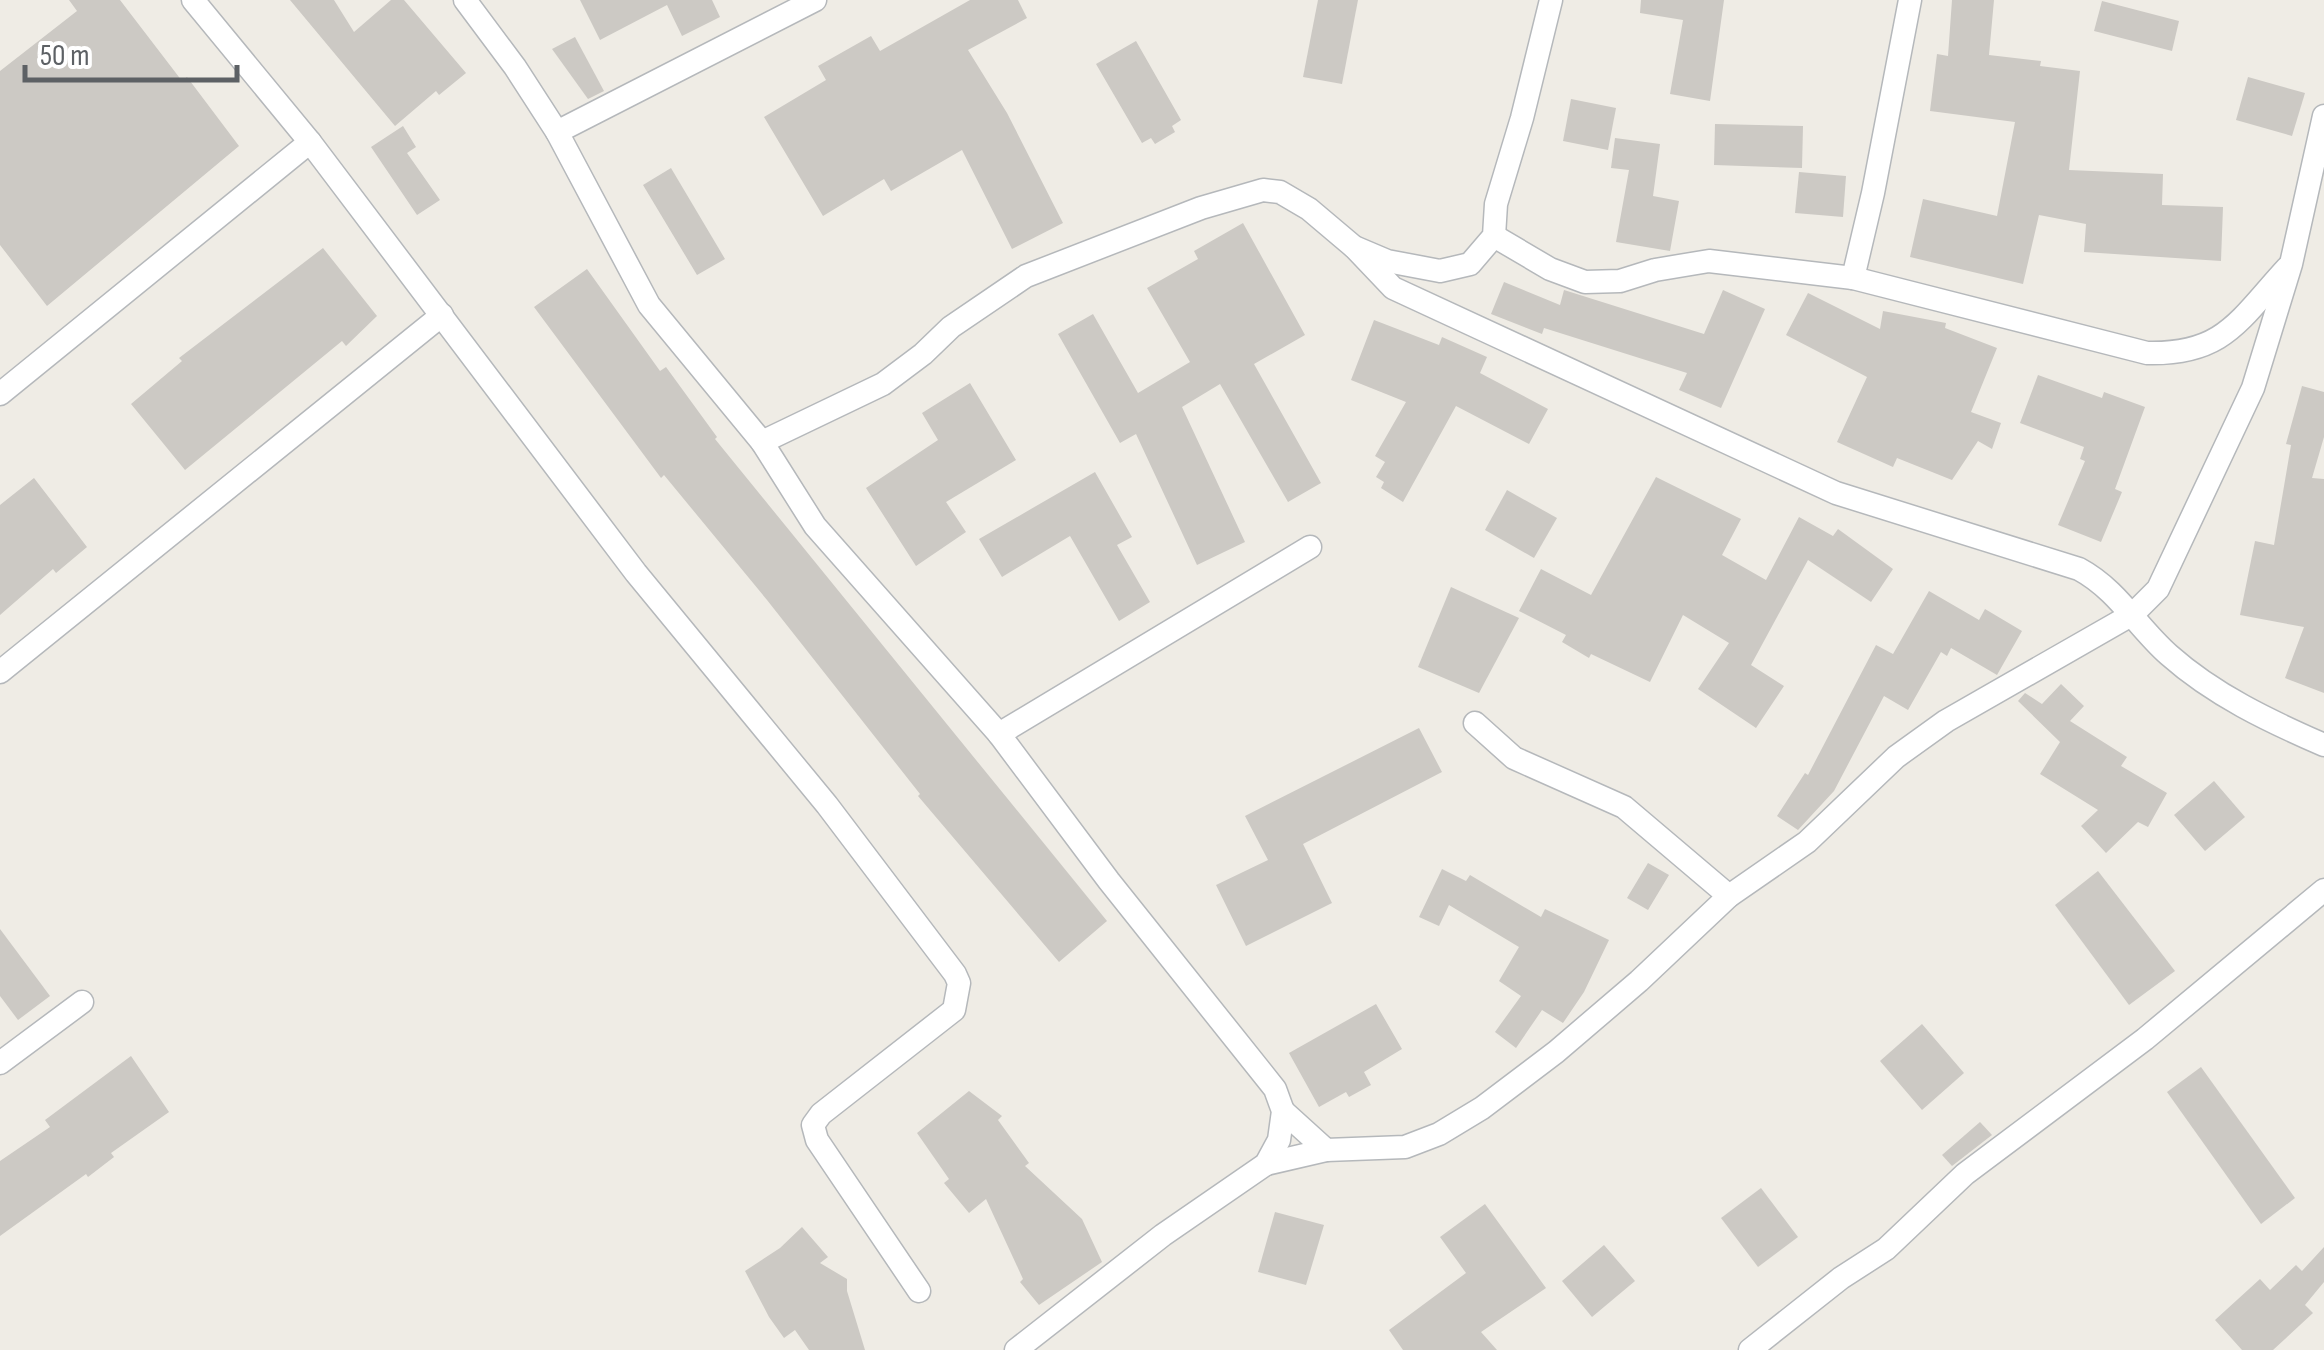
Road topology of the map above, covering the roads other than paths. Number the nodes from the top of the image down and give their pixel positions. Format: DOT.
graph roads {
  1 [pos="193,0"];
  2 [pos="465,0"];
  3 [pos="815,0"];
  4 [pos="1551,0"];
  5 [pos="1910,0"];
  6 [pos="2324,116"];
  7 [pos="557,132"];
  8 [pos="310,142"];
  9 [pos="1494,236"];
  10 [pos="1354,247"];
  11 [pos="2291,264"];
  12 [pos="1853,278"];
  13 [pos="442,315"];
  14 [pos="0,394"];
  15 [pos="762,442"];
  16 [pos="1310,547"];
  17 [pos="2133,614"];
  18 [pos="0,672"];
  19 [pos="1475,722"];
  20 [pos="999,734"];
  21 [pos="2324,744"];
  22 [pos="2324,890"];
  23 [pos="1729,896"];
  24 [pos="82,1002"];
  25 [pos="0,1063"];
  26 [pos="1282,1111"];
  27 [pos="1326,1150"];
  28 [pos="1266,1164"];
  29 [pos="919,1291"];
  30 [pos="1016,1350"];
  31 [pos="1750,1350"];
  1 -- 8 [label="street"];
  2 -- 7 [label="street"];
  3 -- 7 [label="street"];
  4 -- 9 [label="street"];
  5 -- 12 [label="street"];
  6 -- 11 [label="street"];
  7 -- 15 [label="street"];
  8 -- 13 [label="street"];
  8 -- 14 [label="street"];
  9 -- 10 [label="street"];
  9 -- 12 [label="street"];
  10 -- 15 [label="street"];
  10 -- 17 [label="street"];
  11 -- 12 [label="street"];
  11 -- 17 [label="street"];
  13 -- 18 [label="street"];
  13 -- 29 [label="street"];
  15 -- 20 [label="street"];
  16 -- 20 [label="street"];
  17 -- 21 [label="street"];
  17 -- 23 [label="street"];
  19 -- 23 [label="street"];
  20 -- 26 [label="street"];
  22 -- 31 [label="street"];
  23 -- 27 [label="street"];
  24 -- 25 [label="street"];
  26 -- 27 [label="street"];
  26 -- 28 [label="street"];
  27 -- 28 [label="street"];
  28 -- 30 [label="street"];
}
